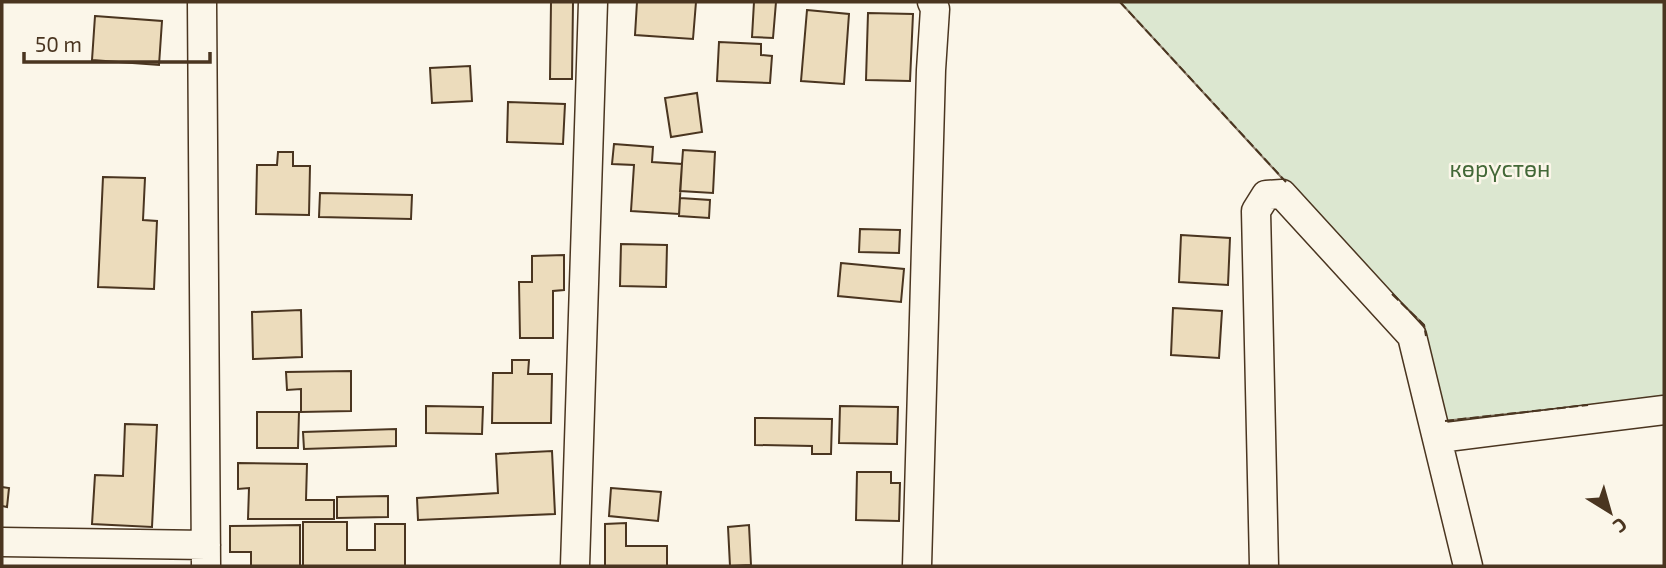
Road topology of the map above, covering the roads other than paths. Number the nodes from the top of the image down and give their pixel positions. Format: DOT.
graph roads {
  1 [pos="202,2"];
  2 [pos="593,2"];
  3 [pos="932,2"];
  4 [pos="1664,410"];
  5 [pos="1439,438"];
  6 [pos="2,542"];
  7 [pos="206,556"];
  8 [pos="575,566"];
  9 [pos="917,566"];
  10 [pos="1264,566"];
  11 [pos="1468,566"];
  1 -- 7 [label="street"];
  2 -- 8 [label="street"];
  3 -- 9 [label="street"];
  4 -- 5 [label="street"];
  5 -- 10 [label="street"];
  5 -- 11 [label="street"];
  6 -- 7 [label="street"];
}
